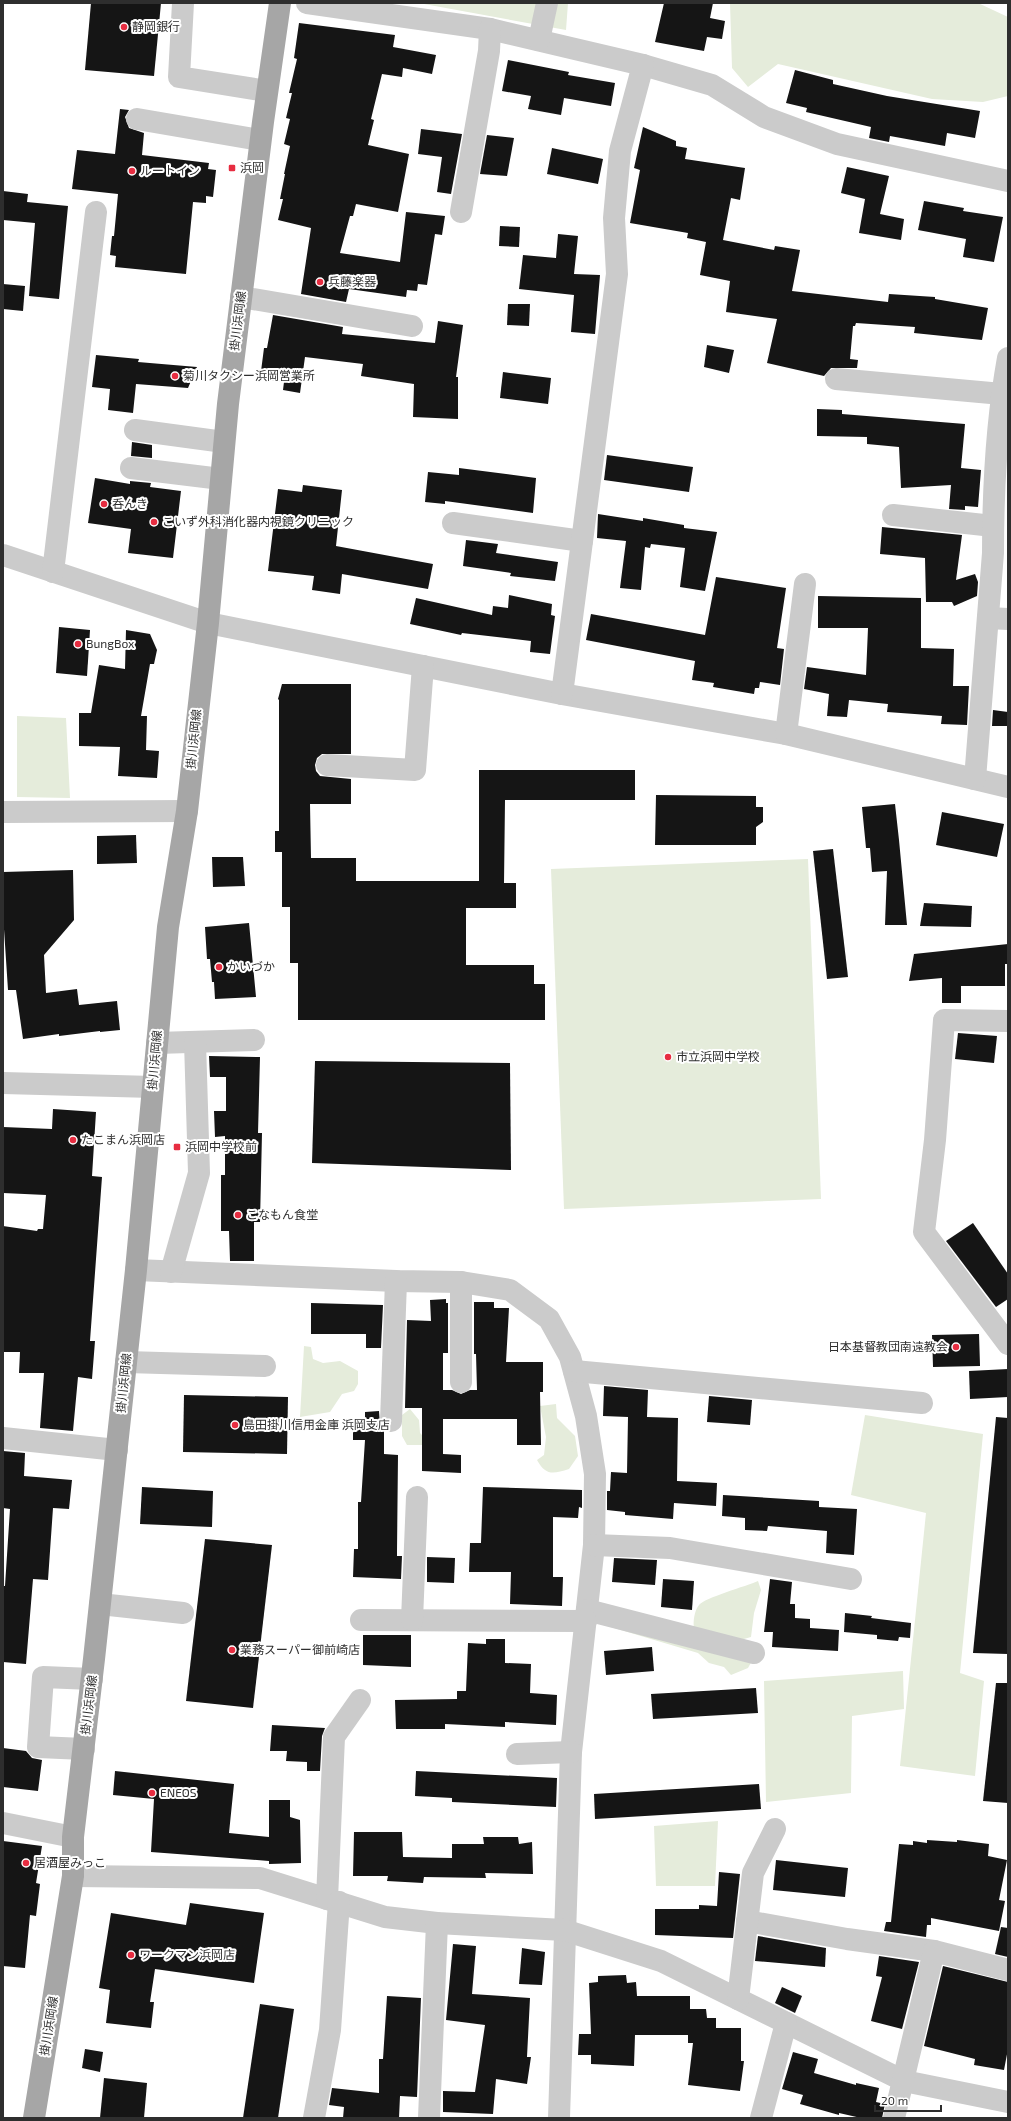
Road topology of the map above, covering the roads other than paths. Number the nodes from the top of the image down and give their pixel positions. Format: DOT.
graph roads {
  1 [pos="183,3"];
  2 [pos="280,3"];
  3 [pos="306,3"];
  4 [pos="547,3"];
  5 [pos="490,29"];
  6 [pos="539,40"];
  7 [pos="643,65"];
  8 [pos="267,91"];
  9 [pos="137,119"];
  10 [pos="260,140"];
  11 [pos="1008,181"];
  12 [pos="96,212"];
  13 [pos="461,212"];
  14 [pos="241,297"];
  15 [pos="412,326"];
  16 [pos="1008,359"];
  17 [pos="836,379"];
  18 [pos="1002,394"];
  19 [pos="135,430"];
  20 [pos="224,442"];
  21 [pos="1003,445"];
  22 [pos="131,468"];
  23 [pos="221,478"];
  24 [pos="1002,496"];
  25 [pos="893,515"];
  26 [pos="453,523"];
  27 [pos="993,526"];
  28 [pos="582,541"];
  29 [pos="3,555"];
  30 [pos="54,572"];
  31 [pos="805,584"];
  32 [pos="998,619"];
  33 [pos="208,623"];
  34 [pos="423,666"];
  35 [pos="562,694"];
  36 [pos="786,734"];
  37 [pos="327,765"];
  38 [pos="975,779"];
  39 [pos="1008,787"];
  40 [pos="187,811"];
  41 [pos="3,812"];
  42 [pos="1008,1021"];
  43 [pos="254,1040"];
  44 [pos="195,1042"];
  45 [pos="157,1043"];
  46 [pos="3,1083"];
  47 [pos="153,1087"];
  48 [pos="136,1270"];
  49 [pos="171,1272"];
  50 [pos="396,1281"];
  51 [pos="462,1282"];
  52 [pos="1008,1344"];
  53 [pos="126,1362"];
  54 [pos="265,1366"];
  55 [pos="574,1371"];
  56 [pos="462,1382"];
  57 [pos="922,1403"];
  58 [pos="391,1421"];
  59 [pos="3,1438"];
  60 [pos="117,1450"];
  61 [pos="417,1498"];
  62 [pos="594,1545"];
  63 [pos="852,1579"];
  64 [pos="100,1604"];
  65 [pos="183,1613"];
  66 [pos="587,1616"];
  67 [pos="361,1620"];
  68 [pos="412,1620"];
  69 [pos="754,1653"];
  70 [pos="92,1678"];
  71 [pos="360,1700"];
  72 [pos="84,1749"];
  73 [pos="572,1752"];
  74 [pos="517,1754"];
  75 [pos="3,1824"];
  76 [pos="774,1829"];
  77 [pos="73,1837"];
  78 [pos="73,1876"];
  79 [pos="333,1901"];
  80 [pos="747,1921"];
  81 [pos="437,1923"];
  82 [pos="564,1930"];
  83 [pos="934,1951"];
  84 [pos="1008,1970"];
  85 [pos="738,1999"];
  86 [pos="786,2023"];
  87 [pos="904,2081"];
  88 [pos="1008,2102"];
  89 [pos="34,2118"];
  90 [pos="314,2118"];
  91 [pos="429,2118"];
  92 [pos="559,2118"];
  93 [pos="761,2118"];
  94 [pos="894,2118"];
  1 -- 8 [label="street"];
  2 -- 8 [label="main road, 掛川浜岡線"];
  3 -- 5 [label="street"];
  4 -- 6 [label="street"];
  5 -- 6 [label="street"];
  5 -- 13 [label="street"];
  6 -- 7 [label="street"];
  7 -- 11 [label="street"];
  7 -- 28 [label="street"];
  8 -- 10 [label="main road, 掛川浜岡線"];
  9 -- 10 [label="street"];
  10 -- 14 [label="main road, 掛川浜岡線"];
  12 -- 30 [label="street"];
  14 -- 15 [label="street"];
  14 -- 20 [label="main road, 掛川浜岡線"];
  16 -- 18 [label="street"];
  17 -- 18 [label="street"];
  18 -- 21 [label="street"];
  19 -- 20 [label="street"];
  20 -- 23 [label="main road, 掛川浜岡線"];
  21 -- 24 [label="street"];
  22 -- 23 [label="street"];
  23 -- 33 [label="main road, 掛川浜岡線"];
  24 -- 27 [label="street"];
  25 -- 27 [label="street"];
  26 -- 28 [label="street"];
  27 -- 32 [label="street"];
  28 -- 35 [label="street"];
  29 -- 30 [label="street"];
  30 -- 33 [label="street"];
  31 -- 36 [label="street"];
  32 -- 38 [label="street"];
  33 -- 34 [label="street"];
  33 -- 40 [label="main road, 掛川浜岡線"];
  34 -- 35 [label="street"];
  34 -- 37 [label="street"];
  35 -- 36 [label="street"];
  36 -- 38 [label="street"];
  38 -- 39 [label="street"];
  40 -- 41 [label="street"];
  40 -- 45 [label="main road, 掛川浜岡線"];
  42 -- 52 [label="street"];
  43 -- 44 [label="street"];
  44 -- 45 [label="street"];
  44 -- 49 [label="street"];
  45 -- 47 [label="main road, 掛川浜岡線"];
  46 -- 47 [label="street"];
  47 -- 48 [label="main road, 掛川浜岡線"];
  48 -- 49 [label="street"];
  48 -- 53 [label="main road, 掛川浜岡線"];
  49 -- 50 [label="street"];
  50 -- 51 [label="street"];
  50 -- 58 [label="street"];
  51 -- 55 [label="street"];
  51 -- 56 [label="street"];
  53 -- 54 [label="street"];
  53 -- 60 [label="main road, 掛川浜岡線"];
  55 -- 57 [label="street"];
  55 -- 62 [label="street"];
  59 -- 60 [label="street"];
  60 -- 64 [label="main road, 掛川浜岡線"];
  61 -- 68 [label="street"];
  62 -- 63 [label="street"];
  62 -- 66 [label="street"];
  64 -- 65 [label="street"];
  64 -- 70 [label="main road, 掛川浜岡線"];
  66 -- 68 [label="street"];
  66 -- 69 [label="street"];
  66 -- 73 [label="street"];
  67 -- 68 [label="street"];
  70 -- 72 [label="main road, 掛川浜岡線"];
  70 -- 72 [label="street"];
  71 -- 79 [label="street"];
  72 -- 77 [label="main road, 掛川浜岡線"];
  73 -- 74 [label="street"];
  73 -- 82 [label="street"];
  75 -- 77 [label="street"];
  76 -- 80 [label="street"];
  77 -- 78 [label="main road, 掛川浜岡線"];
  78 -- 79 [label="street"];
  78 -- 89 [label="main road, 掛川浜岡線"];
  79 -- 81 [label="street"];
  79 -- 90 [label="street"];
  80 -- 83 [label="street"];
  80 -- 85 [label="street"];
  81 -- 82 [label="street"];
  81 -- 91 [label="street"];
  82 -- 85 [label="street"];
  82 -- 92 [label="street"];
  83 -- 84 [label="street"];
  83 -- 87 [label="street"];
  85 -- 86 [label="street"];
  86 -- 87 [label="street"];
  86 -- 93 [label="street"];
  87 -- 88 [label="street"];
  87 -- 94 [label="street"];
}
